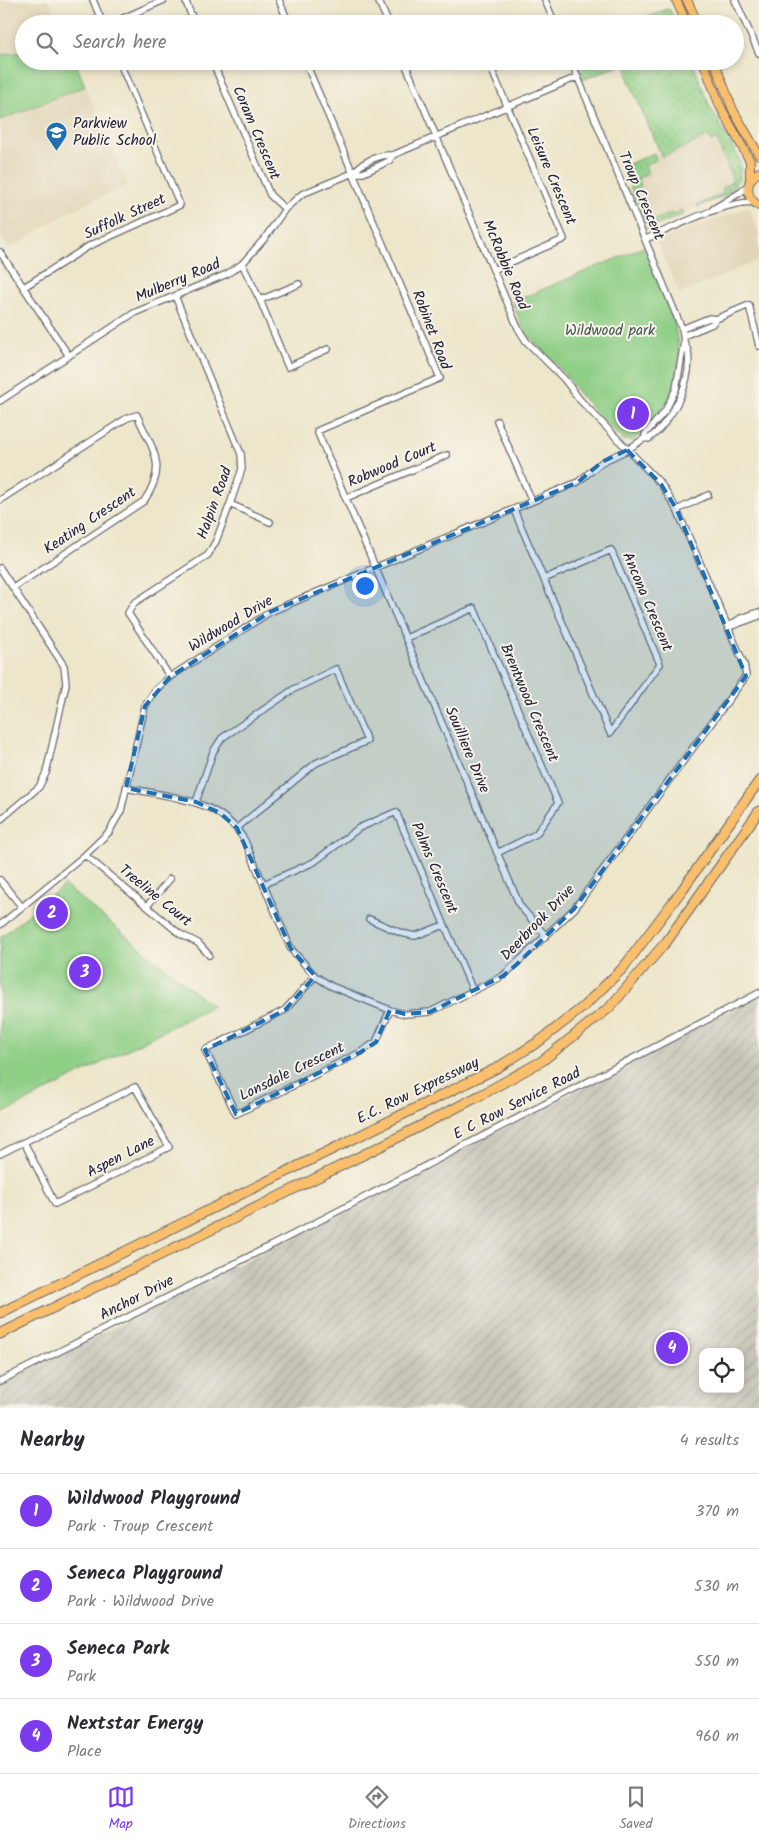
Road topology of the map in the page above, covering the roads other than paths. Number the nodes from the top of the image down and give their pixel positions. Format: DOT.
graph roads {
  1 [pos="93,0"];
  2 [pos="164,0"];
  3 [pos="185,0"];
  4 [pos="279,0"];
  5 [pos="378,0"];
  6 [pos="545,0"];
  7 [pos="676,0"];
  8 [pos="687,0"];
  9 [pos="735,0"];
  10 [pos="99,15"];
  11 [pos="130,15"];
  12 [pos="192,15"];
  13 [pos="285,15"];
  14 [pos="384,15"];
  15 [pos="551,15"];
  16 [pos="683,15"];
  17 [pos="694,15"];
  18 [pos="742,15"];
  19 [pos="744,20"];
  20 [pos="759,53"];
  21 [pos="123,70"];
  22 [pos="216,70"];
  23 [pos="309,70"];
  24 [pos="408,70"];
  25 [pos="492,70"];
  26 [pos="574,70"];
  27 [pos="706,70"];
  28 [pos="717,70"];
  29 [pos="577,77"];
  30 [pos="508,106"];
  31 [pos="436,136"];
  32 [pos="759,155"];
  33 [pos="759,172"];
  34 [pos="353,173"];
  35 [pos="749,182"];
  36 [pos="757,205"];
  37 [pos="285,209"];
  38 [pos="710,212"];
  39 [pos="646,239"];
  40 [pos="0,252"];
  41 [pos="242,264"];
  42 [pos="493,270"];
  43 [pos="299,284"];
  44 [pos="24,287"];
  45 [pos="175,296"];
  46 [pos="260,300"];
  47 [pos="716,318"];
  48 [pos="682,329"];
  49 [pos="683,339"];
  50 [pos="759,346"];
  51 [pos="328,349"];
  52 [pos="69,356"];
  53 [pos="0,401"];
  54 [pos="497,421"];
  55 [pos="644,438"];
  56 [pos="627,450"];
  57 [pos="448,455"];
  58 [pos="708,495"];
  59 [pos="346,498"];
  60 [pos="0,500"];
  61 [pos="532,501"];
  62 [pos="230,504"];
  63 [pos="514,509"];
  64 [pos="677,510"];
  65 [pos="270,522"];
  66 [pos="376,567"];
  67 [pos="0,568"];
  68 [pos="544,579"];
  69 [pos="13,588"];
  70 [pos="759,612"];
  71 [pos="759,616"];
  72 [pos="728,627"];
  73 [pos="406,638"];
  74 [pos="170,677"];
  75 [pos="759,781"];
  76 [pos="126,788"];
  77 [pos="196,802"];
  78 [pos="759,811"];
  79 [pos="0,820"];
  80 [pos="237,828"];
  81 [pos="497,852"];
  82 [pos="85,855"];
  83 [pos="170,879"];
  84 [pos="0,880"];
  85 [pos="264,884"];
  86 [pos="147,906"];
  87 [pos="22,907"];
  88 [pos="369,919"];
  89 [pos="0,925"];
  90 [pos="444,925"];
  91 [pos="546,936"];
  92 [pos="209,956"];
  93 [pos="315,976"];
  94 [pos="473,991"];
  95 [pos="759,993"];
  96 [pos="390,1010"];
  97 [pos="24,1142"];
  98 [pos="0,1154"];
  99 [pos="286,1238"];
  100 [pos="0,1313"];
  101 [pos="0,1334"];
  102 [pos="0,1381"];
  1 -- 10 [label="street"];
  2 -- 11 [label="street"];
  3 -- 12 [label="street"];
  4 -- 13 [label="street"];
  5 -- 14 [label="street"];
  6 -- 15 [label="street"];
  7 -- 16 [label="main road"];
  8 -- 17 [label="main road"];
  9 -- 18 [label="street"];
  19 -- 20 [label="street"];
  21 -- 44 [label="street, Suffolk Street"];
  22 -- 37 [label="street, Coram Crescent"];
  23 -- 34 [label="street, Robinet Road"];
  24 -- 31 [label="street, McRobbie Road"];
  25 -- 30 [label="street"];
  26 -- 29 [label="street, Troup Crescent"];
  27 -- 35 [label="main road"];
  28 -- 32 [label="main road"];
  29 -- 30 [label="street, Mulberry Road"];
  29 -- 39 [label="street, Troup Crescent"];
  30 -- 31 [label="street, Mulberry Road"];
  30 -- 42 [label="street, Leisure Crescent"];
  31 -- 34 [label="street, Mulberry Road"];
  31 -- 42 [label="street, McRobbie Road"];
  33 -- 35 [label="main road"];
  34 -- 37 [label="street, Mulberry Road"];
  34 -- 59 [label="street, Robinet Road"];
  35 -- 36 [label="main road"];
  35 -- 38 [label="street"];
  36 -- 38 [label="street"];
  37 -- 41 [label="street, Mulberry Road"];
  38 -- 39 [label="street"];
  39 -- 48 [label="street, Troup Crescent"];
  40 -- 44 [label="street"];
  41 -- 45 [label="street, Mulberry Road"];
  41 -- 46 [label="street"];
  42 -- 56 [label="street, McRobbie Road"];
  43 -- 46 [label="street"];
  44 -- 52 [label="street"];
  45 -- 52 [label="street, Mulberry Road"];
  45 -- 62 [label="street, Halpin Road"];
  46 -- 51 [label="street"];
  47 -- 48 [label="street"];
  47 -- 49 [label="street"];
  47 -- 50 [label="street"];
  48 -- 49 [label="street, Troup Crescent"];
  49 -- 55 [label="street, Troup Crescent"];
  52 -- 53 [label="street, Mulberry Road"];
  54 -- 61 [label="street"];
  55 -- 56 [label="street, Wildwood Drive"];
  56 -- 61 [label="street, Wildwood Drive"];
  56 -- 64 [label="street, McRobbie Road"];
  57 -- 59 [label="street, Robwood Court"];
  58 -- 64 [label="street"];
  59 -- 66 [label="street, Robinet Road"];
  60 -- 69 [label="street, Keating Crescent"];
  61 -- 63 [label="street, Wildwood Drive"];
  62 -- 65 [label="street"];
  62 -- 74 [label="street, Halpin Road"];
  63 -- 66 [label="street, Wildwood Drive"];
  63 -- 68 [label="street, Ancona Crescent"];
  64 -- 72 [label="street, McRobbie Road"];
  66 -- 73 [label="street, Souilliere Drive"];
  66 -- 74 [label="street, Wildwood Drive"];
  67 -- 69 [label="street"];
  68 -- 68 [label="street, Ancona Crescent"];
  69 -- 79 [label="street"];
  70 -- 72 [label="street"];
  71 -- 72 [label="street"];
  72 -- 91 [label="street, Deerbrook Drive"];
  73 -- 81 [label="street, Souilliere Drive"];
  73 -- 81 [label="street, Brentwood Crescent"];
  74 -- 76 [label="street, Wildwood Drive"];
  75 -- 100 [label="highway, E.C. Row Expressway"];
  76 -- 77 [label="street, Deerbrook Drive"];
  76 -- 82 [label="street, Wildwood Drive"];
  77 -- 80 [label="street, Deerbrook Drive"];
  77 -- 80 [label="street"];
  78 -- 101 [label="highway, E.C. Row Expressway"];
  80 -- 85 [label="street, Deerbrook Drive"];
  81 -- 91 [label="street, Souilliere Drive"];
  82 -- 86 [label="street, Treeline Court"];
  82 -- 87 [label="street, Wildwood Drive"];
  83 -- 86 [label="street"];
  84 -- 87 [label="street"];
  85 -- 90 [label="street, Palms Crescent"];
  85 -- 93 [label="street, Deerbrook Drive"];
  86 -- 92 [label="street, Treeline Court"];
  87 -- 89 [label="street, Wildwood Drive"];
  88 -- 90 [label="street"];
  90 -- 94 [label="street, Palms Crescent"];
  91 -- 94 [label="street, Deerbrook Drive"];
  93 -- 96 [label="street, Deerbrook Drive"];
  93 -- 96 [label="street, Lonsdale Crescent"];
  94 -- 96 [label="street, Deerbrook Drive"];
  95 -- 99 [label="street, E C Row Service Road"];
  97 -- 97 [label="street, Aspen Lane"];
  97 -- 98 [label="street, Aspen Lane"];
  99 -- 102 [label="street, Anchor Drive"];
}
